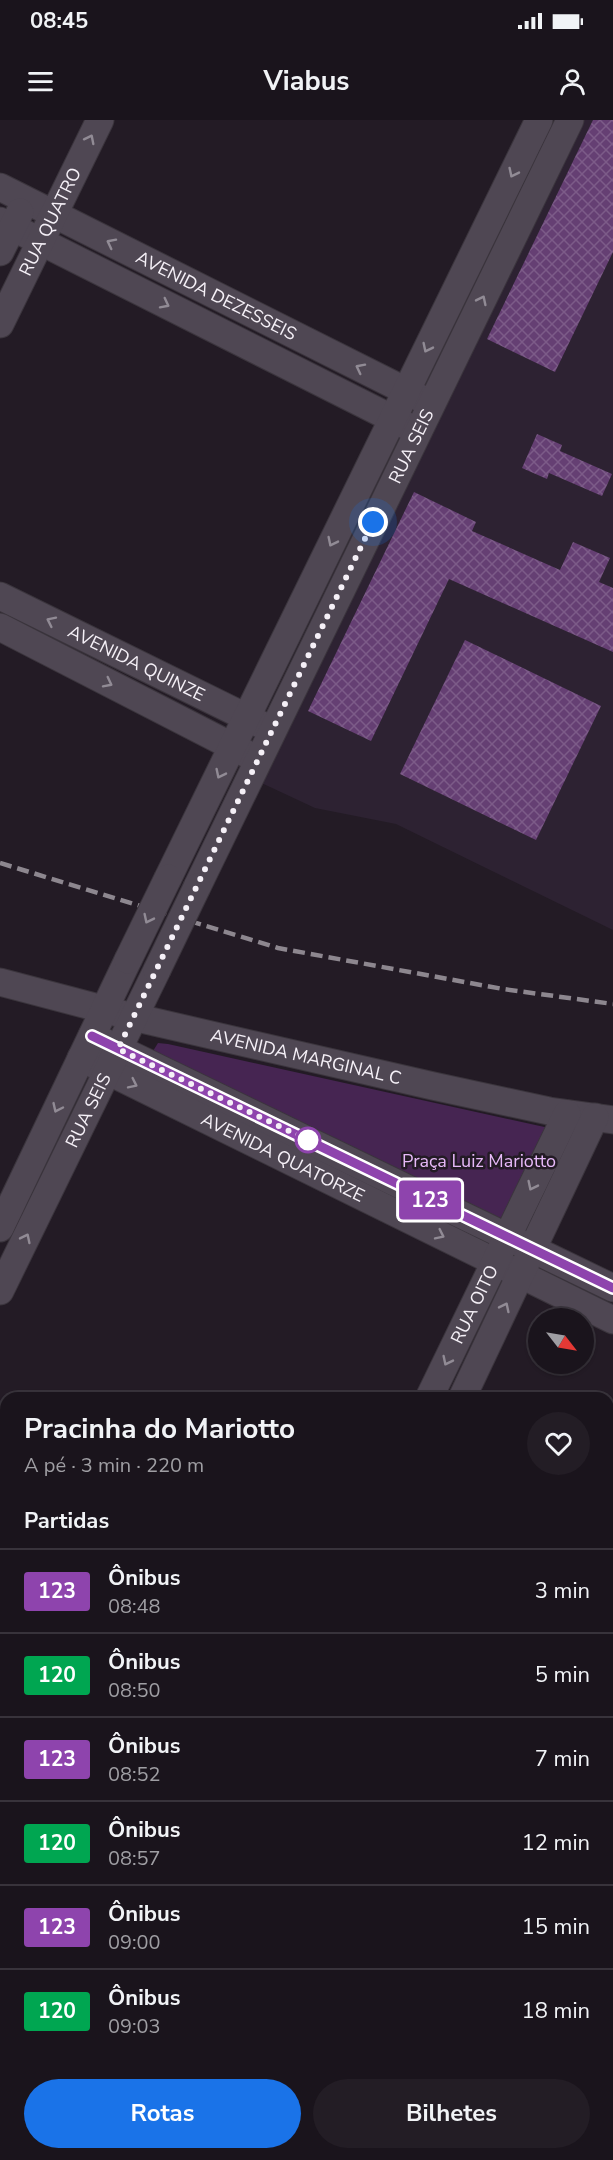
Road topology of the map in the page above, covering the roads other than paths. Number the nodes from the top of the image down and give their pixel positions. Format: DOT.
graph roads {
  1 [pos="100,120"];
  2 [pos="539,120"];
  3 [pos="570,120"];
  4 [pos="0,187"];
  5 [pos="26,200"];
  6 [pos="53,215"];
  7 [pos="6,224"];
  8 [pos="40,241"];
  9 [pos="0,252"];
  10 [pos="0,324"];
  11 [pos="406,391"];
  12 [pos="431,404"];
  13 [pos="392,418"];
  14 [pos="418,431"];
  15 [pos="0,596"];
  16 [pos="0,627"];
  17 [pos="248,718"];
  18 [pos="273,730"];
  19 [pos="233,746"];
  20 [pos="259,759"];
  21 [pos="0,982"];
  22 [pos="104,1009"];
  23 [pos="134,1017"];
  24 [pos="86,1047"];
  25 [pos="113,1060"];
  26 [pos="567,1114"];
  27 [pos="604,1119"];
  28 [pos="0,1228"];
  29 [pos="507,1237"];
  30 [pos="533,1248"];
  31 [pos="495,1262"];
  32 [pos="521,1275"];
  33 [pos="613,1288"];
  34 [pos="0,1290"];
  35 [pos="613,1320"];
  36 [pos="432,1392"];
  37 [pos="465,1392"];
  6 -- 1 [label="street, RUA QUATRO, one-way"];
  2 -- 11 [label="street, RUA SEIS, one-way"];
  12 -- 3 [label="street, RUA SEIS, one-way"];
  4 -- 5 [label="street, AVENIDA DEZESSEIS"];
  5 -- 6 [label="street, AVENIDA DEZESSEIS"];
  5 -- 7 [label="street, RUA QUATRO"];
  6 -- 8 [label="street, RUA QUATRO"];
  11 -- 6 [label="street, AVENIDA DEZESSEIS, one-way"];
  7 -- 8 [label="street, AVENIDA DEZESSEIS"];
  7 -- 9 [label="street, RUA QUATRO"];
  8 -- 10 [label="street, RUA QUATRO"];
  8 -- 13 [label="street, AVENIDA DEZESSEIS, one-way"];
  11 -- 12 [label="street, AVENIDA DEZESSEIS"];
  11 -- 13 [label="street, RUA SEIS"];
  12 -- 14 [label="street, RUA SEIS"];
  13 -- 14 [label="street, AVENIDA DEZESSEIS"];
  13 -- 17 [label="street, RUA SEIS, one-way"];
  14 -- 18 [label="street, RUA SEIS"];
  17 -- 15 [label="street, AVENIDA QUINZE, one-way"];
  16 -- 19 [label="street, AVENIDA QUINZE, one-way"];
  17 -- 18 [label="street, AVENIDA QUINZE"];
  17 -- 19 [label="street, RUA SEIS"];
  18 -- 20 [label="street, RUA SEIS"];
  19 -- 20 [label="street, AVENIDA QUINZE"];
  19 -- 22 [label="street, RUA SEIS, one-way, bridge"];
  20 -- 23 [label="street, RUA SEIS, bridge"];
  21 -- 22 [label="street, AVENIDA MARGINAL C"];
  22 -- 23 [label="street, AVENIDA MARGINAL C"];
  22 -- 24 [label="street, RUA SEIS"];
  23 -- 25 [label="street, RUA SEIS"];
  23 -- 26 [label="street, AVENIDA MARGINAL C"];
  24 -- 25 [label="street, AVENIDA QUATORZE"];
  24 -- 28 [label="street, RUA SEIS, one-way"];
  25 -- 29 [label="street, AVENIDA QUATORZE"];
  25 -- 31 [label="street, AVENIDA QUATORZE, one-way"];
  34 -- 25 [label="street, RUA SEIS, one-way"];
  26 -- 27 [label="street, AVENIDA MARGINAL C"];
  26 -- 29 [label="street, RUA OITO, one-way"];
  27 -- 30 [label="street, RUA OITO"];
  29 -- 30 [label="street, AVENIDA QUATORZE"];
  29 -- 31 [label="street, RUA OITO"];
  30 -- 32 [label="street, RUA OITO"];
  30 -- 33 [label="street, AVENIDA QUATORZE"];
  31 -- 32 [label="street, AVENIDA QUATORZE"];
  31 -- 36 [label="street, RUA OITO, one-way"];
  32 -- 35 [label="street, AVENIDA QUATORZE"];
  37 -- 32 [label="street, RUA OITO, one-way"];
}
